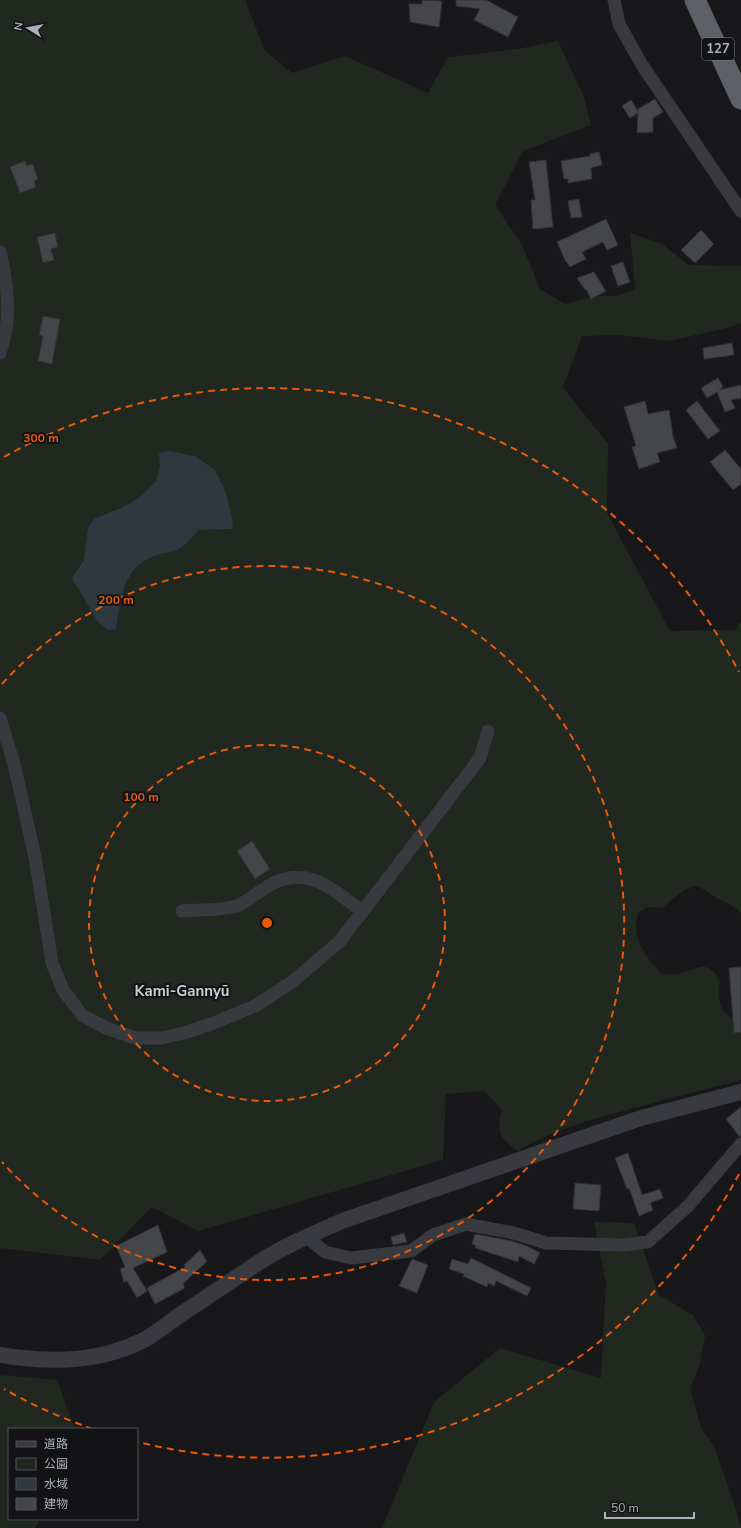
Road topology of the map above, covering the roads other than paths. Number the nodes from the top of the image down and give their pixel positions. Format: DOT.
graph roads {
  1 [pos="614,0"];
  2 [pos="695,0"];
  3 [pos="741,99"];
  4 [pos="741,211"];
  5 [pos="0,252"];
  6 [pos="0,353"];
  7 [pos="0,718"];
  8 [pos="488,731"];
  9 [pos="182,911"];
  10 [pos="362,911"];
  11 [pos="741,1092"];
  12 [pos="741,1144"];
  13 [pos="307,1237"];
  14 [pos="0,1355"];
  1 -- 4 [label="street"];
  2 -- 3 [label="highway, 127"];
  5 -- 6 [label="street"];
  7 -- 10 [label="street"];
  8 -- 10 [label="street"];
  9 -- 10 [label="street"];
  11 -- 13 [label="street"];
  12 -- 13 [label="street"];
  13 -- 14 [label="street"];
}
